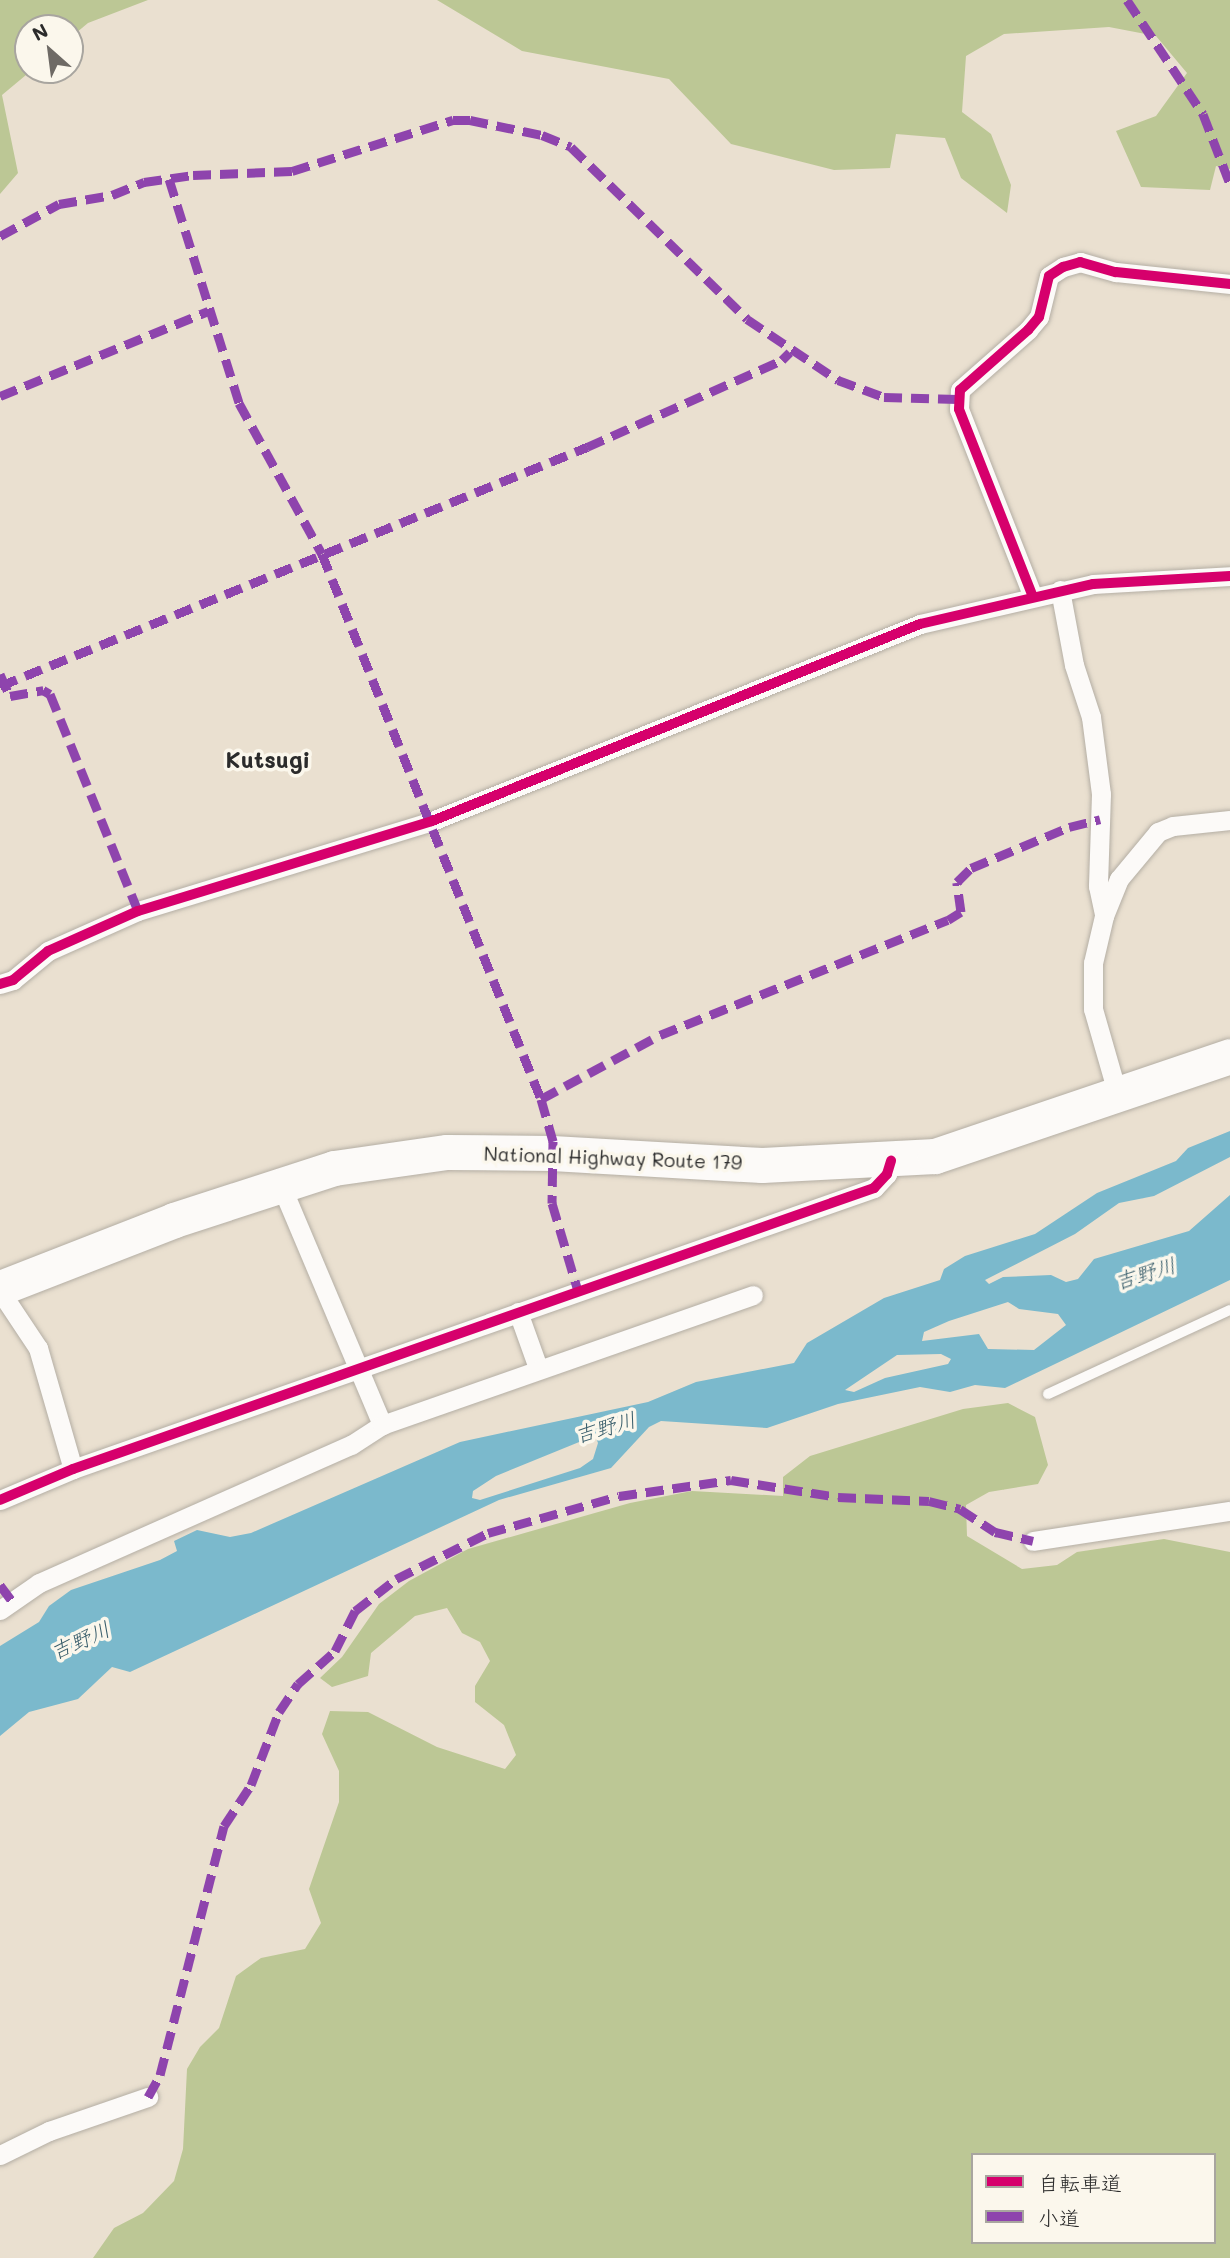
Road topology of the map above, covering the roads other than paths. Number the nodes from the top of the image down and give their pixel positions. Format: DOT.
graph roads {
  1 [pos="1230,284"];
  2 [pos="1230,576"];
  3 [pos="1060,590"];
  4 [pos="1033,597"];
  5 [pos="1230,820"];
  6 [pos="1104,916"];
  7 [pos="0,984"];
  8 [pos="1230,1055"];
  9 [pos="1118,1096"];
  10 [pos="891,1161"];
  11 [pos="280,1183"];
  12 [pos="0,1289"];
  13 [pos="753,1295"];
  14 [pos="1230,1310"];
  15 [pos="518,1312"];
  16 [pos="359,1367"];
  17 [pos="538,1368"];
  18 [pos="1048,1394"];
  19 [pos="382,1424"];
  20 [pos="73,1469"];
  21 [pos="0,1500"];
  22 [pos="1230,1511"];
  23 [pos="1033,1541"];
  24 [pos="0,1610"];
  25 [pos="148,2097"];
  26 [pos="0,2155"];
  1 -- 4 [label="street"];
  2 -- 3 [label="street"];
  3 -- 4 [label="street"];
  3 -- 6 [label="street"];
  4 -- 7 [label="street"];
  5 -- 6 [label="street"];
  6 -- 9 [label="street"];
  8 -- 9 [label="highway, National Highway Route 179"];
  9 -- 10 [label="highway, National Highway Route 179"];
  10 -- 11 [label="highway, National Highway Route 179"];
  10 -- 15 [label="street"];
  11 -- 12 [label="highway, National Highway Route 179"];
  11 -- 16 [label="street"];
  12 -- 20 [label="street"];
  13 -- 17 [label="street"];
  14 -- 18 [label="lane"];
  15 -- 16 [label="street"];
  15 -- 17 [label="street"];
  16 -- 19 [label="street"];
  16 -- 20 [label="street"];
  17 -- 19 [label="street"];
  19 -- 24 [label="street"];
  20 -- 21 [label="street"];
  22 -- 23 [label="street"];
  25 -- 26 [label="street"];
}
